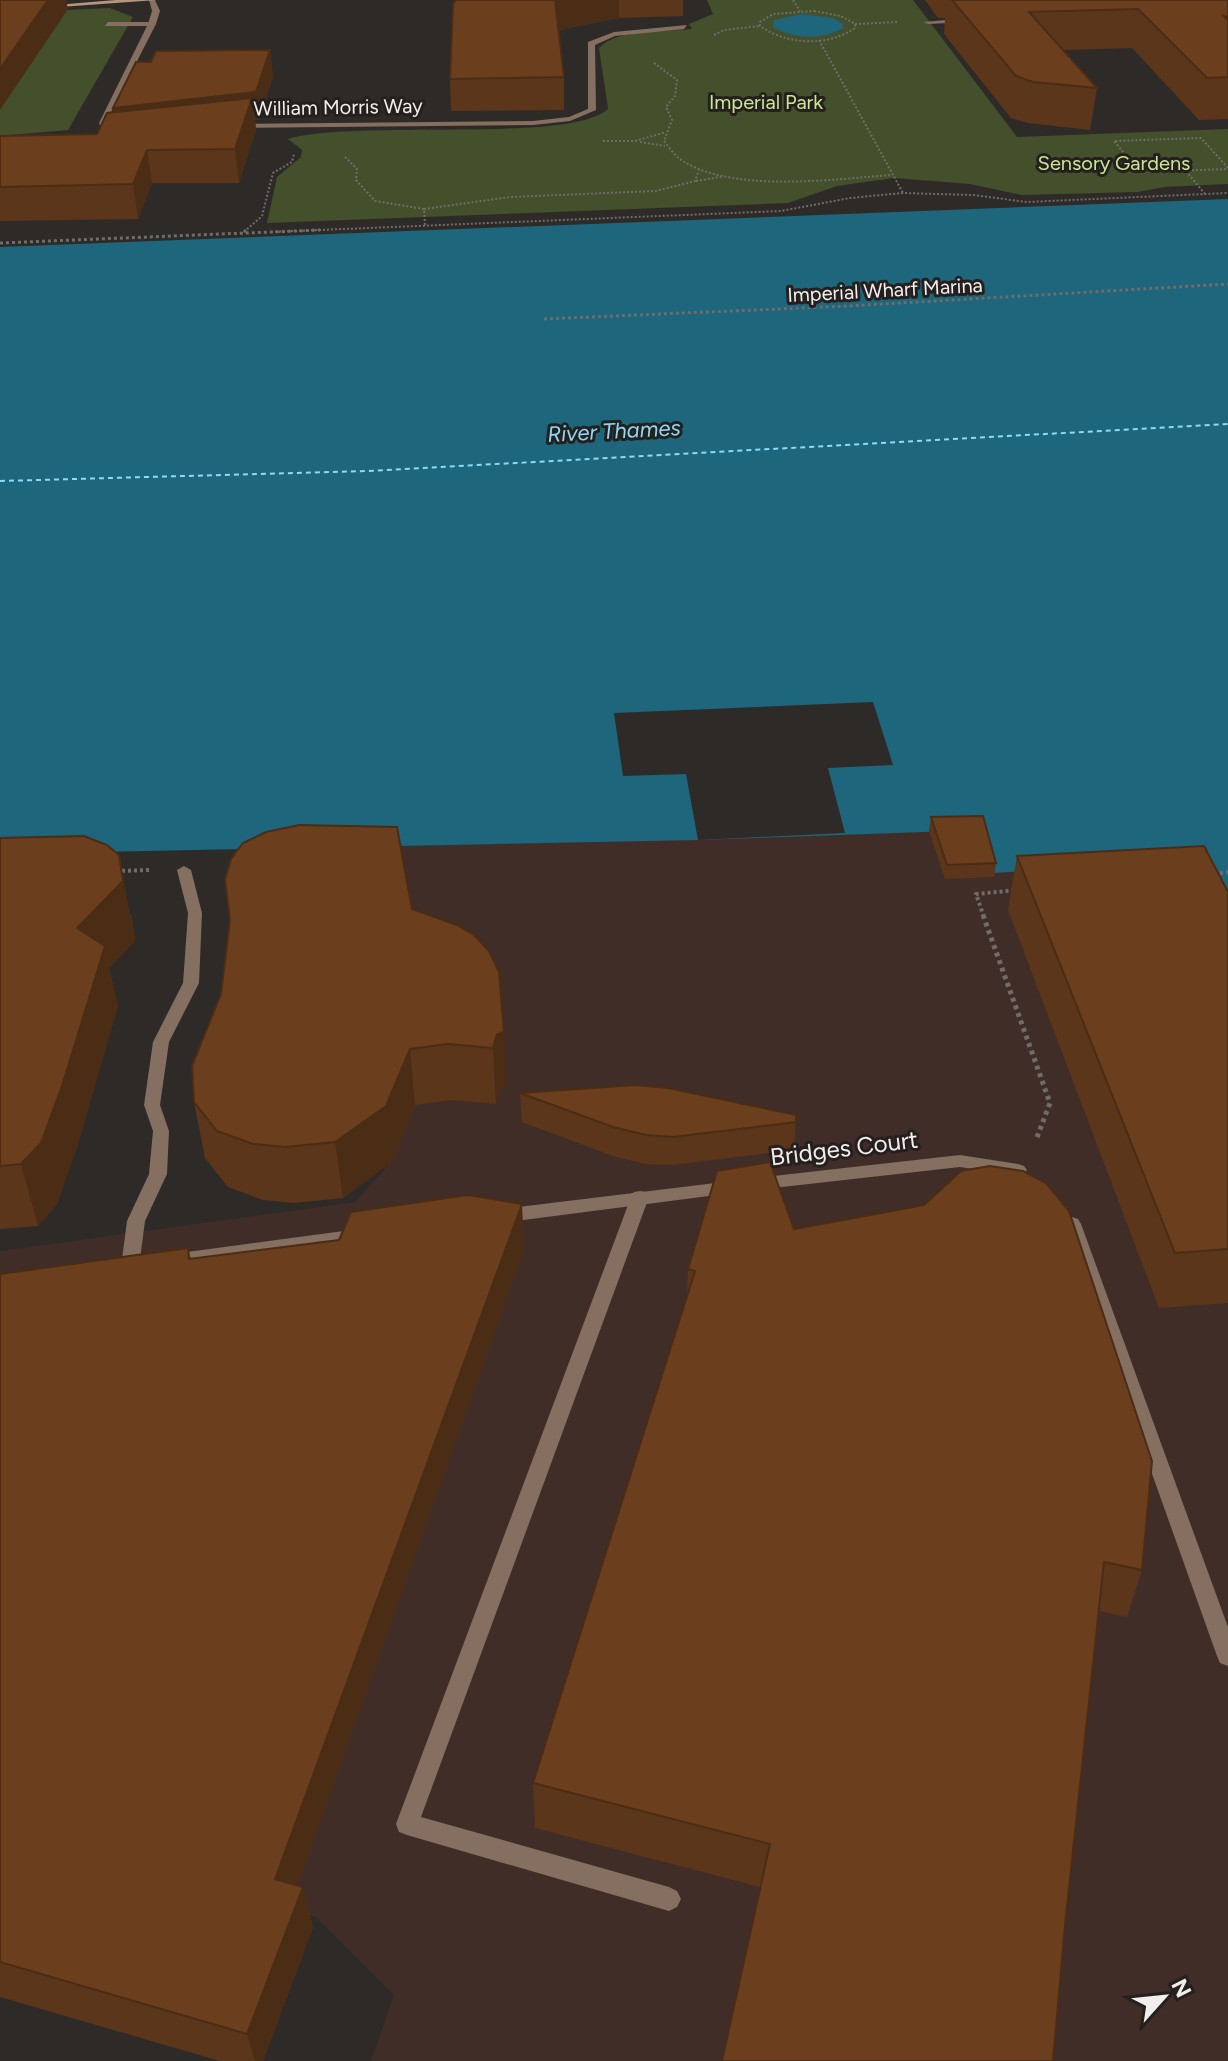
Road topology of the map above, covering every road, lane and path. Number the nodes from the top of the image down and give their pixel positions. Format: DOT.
graph roads {
  1 [pos="153,0"];
  2 [pos="793,0"];
  3 [pos="35,7"];
  4 [pos="800,11"];
  5 [pos="975,20"];
  6 [pos="905,22"];
  7 [pos="928,22"];
  8 [pos="108,24"];
  9 [pos="152,24"];
  10 [pos="636,24"];
  11 [pos="855,24"];
  12 [pos="760,26"];
  13 [pos="684,27"];
  14 [pos="645,31"];
  15 [pos="819,40"];
  16 [pos="712,42"];
  17 [pos="659,57"];
  18 [pos="256,125"];
  19 [pos="230,127"];
  20 [pos="127,140"];
  21 [pos="635,141"];
  22 [pos="113,142"];
  23 [pos="99,144"];
  24 [pos="665,146"];
  25 [pos="343,155"];
  26 [pos="1228,168"];
  27 [pos="699,170"];
  28 [pos="1185,170"];
  29 [pos="892,175"];
  30 [pos="726,176"];
  31 [pos="695,181"];
  32 [pos="903,193"];
  33 [pos="1228,193"];
  34 [pos="1206,194"];
  35 [pos="424,209"];
  36 [pos="425,225"];
  37 [pos="243,233"];
  38 [pos="0,243"];
  39 [pos="1228,284"];
  40 [pos="544,319"];
  41 [pos="184,870"];
  42 [pos="107,871"];
  43 [pos="1228,872"];
  44 [pos="1212,874"];
  45 [pos="1029,889"];
  46 [pos="1030,1176"];
  47 [pos="640,1197"];
  48 [pos="1067,1210"];
  49 [pos="485,1218"];
  50 [pos="384,1232"];
  51 [pos="1228,1656"];
  52 [pos="669,1899"];
  1 -- 3 [label="street"];
  1 -- 9 [label="street"];
  2 -- 4 [label="path"];
  4 -- 11 [label="path"];
  4 -- 12 [label="path"];
  5 -- 7 [label="street"];
  6 -- 11 [label="path"];
  8 -- 9 [label="street"];
  9 -- 22 [label="street"];
  10 -- 14 [label="street"];
  11 -- 15 [label="path"];
  12 -- 15 [label="path"];
  12 -- 16 [label="path"];
  13 -- 14 [label="street"];
  14 -- 18 [label="street, William Morris Way"];
  15 -- 29 [label="path"];
  17 -- 24 [label="path"];
  18 -- 19 [label="street, William Morris Way"];
  18 -- 37 [label="path"];
  20 -- 22 [label="street"];
  21 -- 24 [label="path"];
  22 -- 23 [label="street"];
  24 -- 27 [label="path"];
  25 -- 35 [label="path"];
  26 -- 28 [label="path"];
  26 -- 28 [label="path"];
  27 -- 30 [label="path"];
  27 -- 31 [label="path"];
  28 -- 34 [label="path"];
  29 -- 30 [label="path"];
  29 -- 32 [label="path"];
  30 -- 31 [label="path"];
  31 -- 35 [label="path"];
  32 -- 34 [label="path"];
  32 -- 36 [label="path"];
  33 -- 34 [label="path"];
  35 -- 36 [label="path"];
  36 -- 37 [label="path"];
  37 -- 38 [label="path"];
  39 -- 40 [label="path, Imperial Wharf Marina"];
  41 -- 42 [label="path"];
  41 -- 50 [label="street"];
  43 -- 44 [label="path"];
  45 -- 46 [label="path"];
  46 -- 47 [label="street, Bridges Court"];
  47 -- 49 [label="street, Bridges Court"];
  47 -- 52 [label="street"];
  48 -- 51 [label="street"];
}
